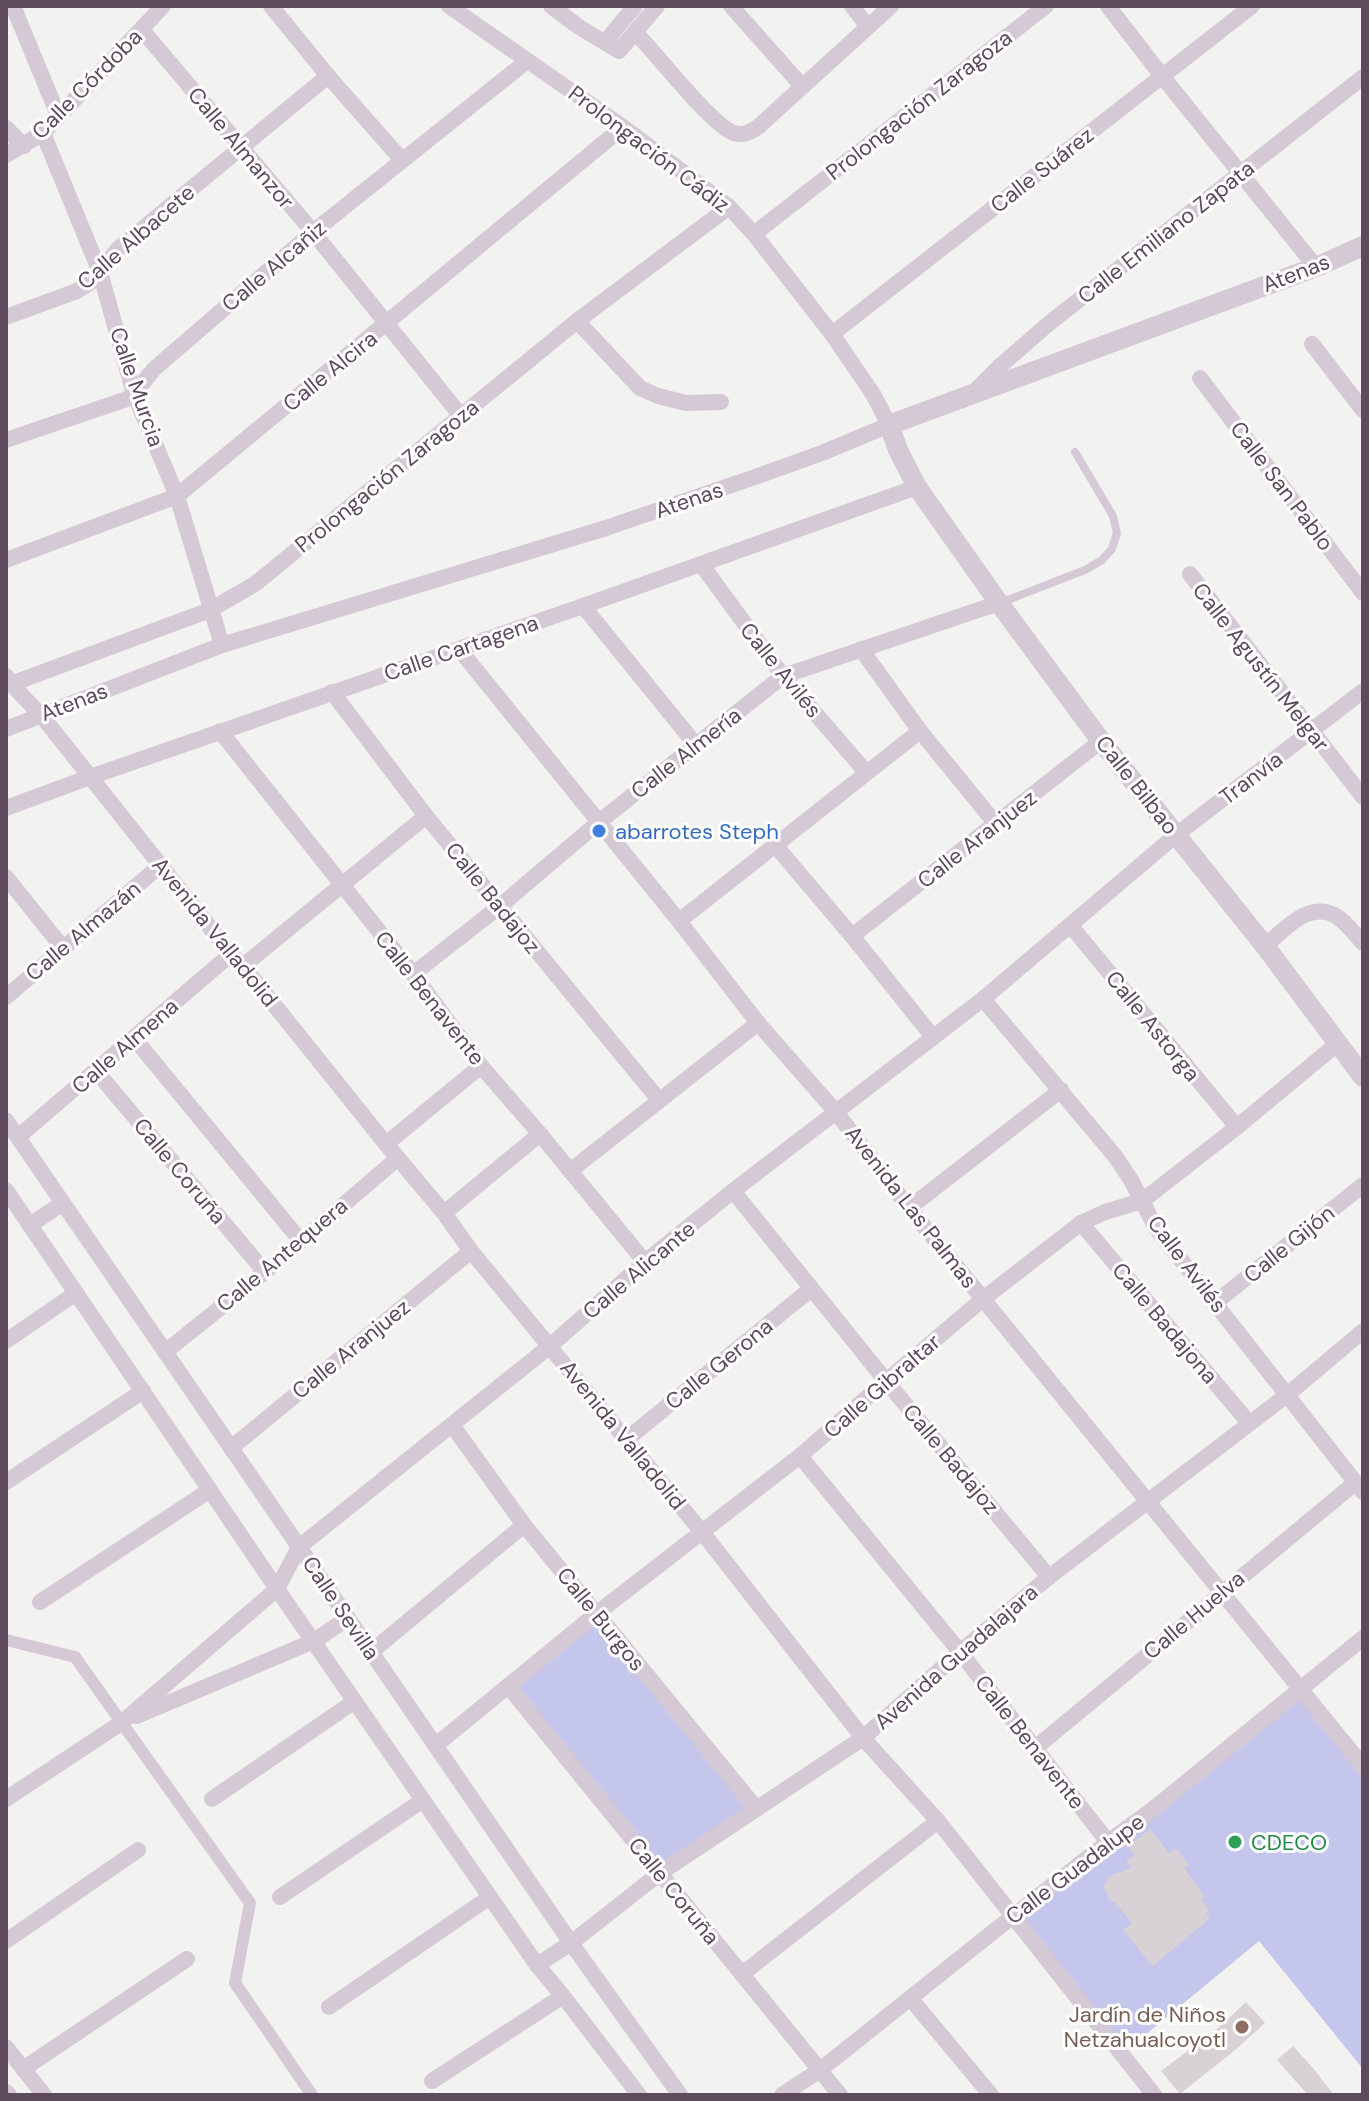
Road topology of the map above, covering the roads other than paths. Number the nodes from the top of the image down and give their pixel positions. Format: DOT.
graph roads {
  1 [pos="13,6"];
  2 [pos="163,6"];
  3 [pos="271,6"];
  4 [pos="449,6"];
  5 [pos="551,6"];
  6 [pos="635,6"];
  7 [pos="657,6"];
  8 [pos="731,6"];
  9 [pos="852,6"];
  10 [pos="891,6"];
  11 [pos="1046,6"];
  12 [pos="1108,6"];
  13 [pos="1252,6"];
  14 [pos="629,26"];
  15 [pos="868,27"];
  16 [pos="142,30"];
  17 [pos="527,61"];
  18 [pos="328,76"];
  19 [pos="1162,76"];
  20 [pos="1363,77"];
  21 [pos="802,86"];
  22 [pos="58,115"];
  23 [pos="623,127"];
  24 [pos="6,128"];
  25 [pos="43,133"];
  26 [pos="24,146"];
  27 [pos="240,148"];
  28 [pos="6,155"];
  29 [pos="402,160"];
  30 [pos="1241,173"];
  31 [pos="729,207"];
  32 [pos="313,232"];
  33 [pos="754,234"];
  34 [pos="1363,246"];
  35 [pos="1316,267"];
  36 [pos="100,272"];
  37 [pos="6,317"];
  38 [pos="577,321"];
  39 [pos="387,324"];
  40 [pos="832,334"];
  41 [pos="1312,344"];
  42 [pos="1200,378"];
  43 [pos="974,392"];
  44 [pos="134,394"];
  45 [pos="721,402"];
  46 [pos="1363,410"];
  47 [pos="461,416"];
  48 [pos="889,425"];
  49 [pos="6,440"];
  50 [pos="1075,452"];
  51 [pos="917,487"];
  52 [pos="177,496"];
  53 [pos="6,560"];
  54 [pos="701,564"];
  55 [pos="1190,574"];
  56 [pos="1363,593"];
  57 [pos="999,603"];
  58 [pos="583,606"];
  59 [pos="210,610"];
  60 [pos="222,645"];
  61 [pos="459,649"];
  62 [pos="861,649"];
  63 [pos="783,676"];
  64 [pos="8,680"];
  65 [pos="1363,691"];
  66 [pos="332,692"];
  67 [pos="41,715"];
  68 [pos="6,729"];
  69 [pos="220,731"];
  70 [pos="920,731"];
  71 [pos="1311,732"];
  72 [pos="1101,741"];
  73 [pos="696,745"];
  74 [pos="866,772"];
  75 [pos="90,777"];
  76 [pos="1363,797"];
  77 [pos="6,808"];
  78 [pos="426,816"];
  79 [pos="599,822"];
  80 [pos="996,824"];
  81 [pos="1176,835"];
  82 [pos="775,845"];
  83 [pos="161,865"];
  84 [pos="6,877"];
  85 [pos="342,886"];
  86 [pos="499,907"];
  87 [pos="679,921"];
  88 [pos="1070,925"];
  89 [pos="852,936"];
  90 [pos="1363,943"];
  91 [pos="1265,946"];
  92 [pos="63,948"];
  93 [pos="237,960"];
  94 [pos="413,974"];
  95 [pos="6,997"];
  96 [pos="983,999"];
  97 [pos="758,1023"];
  98 [pos="933,1037"];
  99 [pos="134,1038"];
  100 [pos="1337,1044"];
  101 [pos="481,1066"];
  102 [pos="96,1071"];
  103 [pos="1363,1077"];
  104 [pos="1061,1090"];
  105 [pos="659,1100"];
  106 [pos="836,1112"];
  107 [pos="6,1120"];
  108 [pos="1237,1127"];
  109 [pos="540,1134"];
  110 [pos="18,1137"];
  111 [pos="386,1144"];
  112 [pos="398,1158"];
  113 [pos="570,1171"];
  114 [pos="1363,1185"];
  115 [pos="733,1191"];
  116 [pos="8,1195"];
  117 [pos="1142,1201"];
  118 [pos="63,1203"];
  119 [pos="909,1208"];
  120 [pos="444,1213"];
  121 [pos="1081,1223"];
  122 [pos="30,1225"];
  123 [pos="300,1240"];
  124 [pos="471,1251"];
  125 [pos="645,1262"];
  126 [pos="265,1272"];
  127 [pos="811,1289"];
  128 [pos="76,1293"];
  129 [pos="983,1299"];
  130 [pos="1216,1302"];
  131 [pos="1363,1331"];
  132 [pos="6,1341"];
  133 [pos="550,1346"];
  134 [pos="165,1352"];
  135 [pos="886,1381"];
  136 [pos="143,1391"];
  137 [pos="1287,1395"];
  138 [pos="1249,1423"];
  139 [pos="452,1425"];
  140 [pos="627,1439"];
  141 [pos="231,1448"];
  142 [pos="800,1456"];
  143 [pos="6,1482"];
  144 [pos="1359,1487"];
  145 [pos="210,1490"];
  146 [pos="1148,1501"];
  147 [pos="524,1525"];
  148 [pos="702,1532"];
  149 [pos="299,1547"];
  150 [pos="1049,1577"];
  151 [pos="277,1589"];
  152 [pos="1221,1592"];
  153 [pos="40,1602"];
  154 [pos="596,1614"];
  155 [pos="348,1618"];
  156 [pos="1363,1638"];
  157 [pos="6,1640"];
  158 [pos="314,1641"];
  159 [pos="371,1652"];
  160 [pos="960,1652"];
  161 [pos="508,1686"];
  162 [pos="1300,1690"];
  163 [pos="355,1701"];
  164 [pos="121,1723"];
  165 [pos="863,1738"];
  166 [pos="436,1745"];
  167 [pos="1034,1749"];
  168 [pos="1363,1766"];
  169 [pos="6,1799"];
  170 [pos="212,1799"];
  171 [pos="423,1800"];
  172 [pos="756,1808"];
  173 [pos="938,1821"];
  174 [pos="1108,1842"];
  175 [pos="138,1850"];
  176 [pos="660,1873"];
  177 [pos="280,1897"];
  178 [pos="490,1897"];
  179 [pos="1013,1916"];
  180 [pos="6,1941"];
  181 [pos="571,1943"];
  182 [pos="187,1959"];
  183 [pos="537,1965"];
  184 [pos="742,1974"];
  185 [pos="563,1996"];
  186 [pos="910,1998"];
  187 [pos="329,2007"];
  188 [pos="6,2047"];
  189 [pos="23,2069"];
  190 [pos="820,2070"];
  191 [pos="432,2081"];
  192 [pos="632,2093"];
  193 [pos="44,2095"];
  194 [pos="312,2095"];
  195 [pos="680,2095"];
  196 [pos="782,2095"];
  197 [pos="840,2095"];
  198 [pos="991,2095"];
  199 [pos="1154,2095"];
  1 -- 22 [label="street"];
  2 -- 16 [label="street, Calle Córdoba"];
  3 -- 18 [label="street"];
  4 -- 17 [label="street, Prolongación Cádiz"];
  5 -- 14 [label="street"];
  6 -- 14 [label="street"];
  7 -- 14 [label="street"];
  8 -- 21 [label="street"];
  9 -- 15 [label="street"];
  10 -- 15 [label="street"];
  11 -- 33 [label="street, Prolongación Zaragoza"];
  12 -- 19 [label="street"];
  13 -- 19 [label="street, Calle Suárez"];
  14 -- 21 [label="street"];
  15 -- 21 [label="street"];
  16 -- 22 [label="street, Calle Córdoba"];
  16 -- 27 [label="street, Calle Almanzor"];
  17 -- 23 [label="street, Prolongación Cádiz"];
  17 -- 29 [label="street, Calle Alcañiz"];
  18 -- 27 [label="street, Calle Albacete"];
  18 -- 29 [label="street"];
  19 -- 30 [label="street"];
  19 -- 40 [label="street, Calle Suárez"];
  20 -- 30 [label="street, Calle Emiliano Zapata"];
  22 -- 25 [label="street, Calle Córdoba"];
  23 -- 31 [label="street, Prolongación Cádiz"];
  23 -- 39 [label="street, Calle Alcira"];
  24 -- 26 [label="street"];
  25 -- 26 [label="street, Calle Córdoba"];
  25 -- 36 [label="street, Calle Murcia"];
  26 -- 28 [label="street, Calle Córdoba"];
  27 -- 32 [label="street, Calle Almanzor"];
  27 -- 36 [label="street, Calle Albacete"];
  29 -- 32 [label="street, Calle Alcañiz"];
  30 -- 35 [label="street"];
  30 -- 43 [label="street, Calle Emiliano Zapata"];
  31 -- 33 [label="street, Prolongación Cádiz"];
  31 -- 38 [label="street, Prolongación Zaragoza"];
  32 -- 39 [label="street, Calle Almanzor"];
  32 -- 44 [label="street, Calle Alcañiz"];
  33 -- 40 [label="street, Prolongación Cádiz"];
  34 -- 35 [label="street, Atenas"];
  35 -- 43 [label="street, Atenas"];
  36 -- 37 [label="street, Calle Albacete"];
  36 -- 44 [label="street, Calle Murcia"];
  38 -- 45 [label="street"];
  38 -- 47 [label="street, Prolongación Zaragoza"];
  39 -- 47 [label="street, Calle Almanzor"];
  39 -- 52 [label="street, Calle Alcira"];
  40 -- 48 [label="street, Prolongación Cádiz"];
  41 -- 46 [label="street"];
  42 -- 56 [label="street, Calle San Pablo"];
  43 -- 48 [label="street, Atenas"];
  44 -- 49 [label="street, Calle Alcañiz"];
  44 -- 52 [label="street, Calle Murcia"];
  47 -- 59 [label="street, Prolongación Zaragoza"];
  48 -- 51 [label="street, Prolongación Cádiz"];
  48 -- 60 [label="street, Atenas"];
  50 -- 57 [label="lane"];
  51 -- 54 [label="street, Calle Cartagena"];
  51 -- 57 [label="street, Calle Bilbao"];
  52 -- 53 [label="street, Calle Alcira"];
  52 -- 59 [label="street, Calle Murcia"];
  54 -- 58 [label="street, Calle Cartagena"];
  54 -- 63 [label="street, Calle Avilés"];
  55 -- 71 [label="street, Calle Agustín Melgar"];
  57 -- 62 [label="street, Calle Almería"];
  57 -- 72 [label="street, Calle Bilbao"];
  58 -- 61 [label="street, Calle Cartagena"];
  58 -- 73 [label="street"];
  59 -- 60 [label="street, Calle Murcia"];
  59 -- 64 [label="street, Prolongación Zaragoza"];
  60 -- 67 [label="street, Atenas"];
  61 -- 66 [label="street, Calle Cartagena"];
  61 -- 79 [label="street, Avenida Las Palmas"];
  62 -- 63 [label="street, Calle Almería"];
  62 -- 70 [label="street"];
  63 -- 73 [label="street, Calle Almería"];
  63 -- 74 [label="street, Calle Avilés"];
  64 -- 67 [label="street, Avenida Valladolid"];
  65 -- 71 [label="street, Tranvía"];
  66 -- 69 [label="street, Calle Cartagena"];
  66 -- 78 [label="street, Calle Badajoz"];
  67 -- 68 [label="street, Atenas"];
  67 -- 75 [label="street, Avenida Valladolid"];
  69 -- 75 [label="street, Calle Cartagena"];
  69 -- 85 [label="street, Calle Benavente"];
  70 -- 74 [label="street"];
  70 -- 80 [label="street"];
  71 -- 76 [label="street, Calle Agustín Melgar"];
  71 -- 81 [label="street, Tranvía"];
  72 -- 80 [label="street, Calle Aranjuez"];
  72 -- 81 [label="street, Calle Bilbao"];
  73 -- 79 [label="street, Calle Almería"];
  74 -- 82 [label="street"];
  75 -- 77 [label="street, Calle Cartagena"];
  75 -- 83 [label="street, Avenida Valladolid"];
  78 -- 85 [label="street, Calle Almena"];
  78 -- 86 [label="street, Calle Badajoz"];
  79 -- 86 [label="street, Calle Almería"];
  79 -- 87 [label="street, Avenida Las Palmas"];
  80 -- 89 [label="street, Calle Aranjuez"];
  81 -- 88 [label="street, Calle Alicante"];
  81 -- 91 [label="street, Calle Bilbao"];
  82 -- 87 [label="street"];
  82 -- 89 [label="street"];
  83 -- 92 [label="street, Calle Almazán"];
  83 -- 93 [label="street, Avenida Valladolid"];
  84 -- 92 [label="street"];
  85 -- 93 [label="street, Calle Almena"];
  85 -- 94 [label="street, Calle Benavente"];
  86 -- 94 [label="street, Calle Almería"];
  86 -- 105 [label="street, Calle Badajoz"];
  87 -- 97 [label="street, Avenida Las Palmas"];
  88 -- 96 [label="street, Calle Alicante"];
  88 -- 108 [label="street, Calle Astorga"];
  89 -- 98 [label="street"];
  90 -- 91 [label="street"];
  91 -- 100 [label="street, Calle Bilbao"];
  92 -- 95 [label="street, Calle Almazán"];
  93 -- 99 [label="street, Calle Almena"];
  93 -- 111 [label="street, Avenida Valladolid"];
  94 -- 101 [label="street, Calle Benavente"];
  96 -- 98 [label="street, Calle Alicante"];
  96 -- 104 [label="street, Calle Avilés"];
  97 -- 105 [label="street"];
  97 -- 106 [label="street, Avenida Las Palmas"];
  98 -- 106 [label="street, Calle Alicante"];
  99 -- 102 [label="street, Calle Almena"];
  99 -- 123 [label="street"];
  100 -- 103 [label="street, Calle Bilbao"];
  100 -- 108 [label="street, Calle Gibraltar"];
  101 -- 109 [label="street, Calle Benavente"];
  101 -- 111 [label="street"];
  102 -- 110 [label="street, Calle Almena"];
  102 -- 126 [label="street, Calle Coruña"];
  104 -- 117 [label="street, Calle Avilés"];
  104 -- 119 [label="street"];
  105 -- 113 [label="street"];
  106 -- 115 [label="street, Calle Alicante"];
  106 -- 119 [label="street, Avenida Las Palmas"];
  107 -- 110 [label="street, Calle Sevilla"];
  108 -- 117 [label="street, Calle Gibraltar"];
  109 -- 113 [label="street, Calle Benavente"];
  109 -- 120 [label="street"];
  110 -- 118 [label="street, Calle Sevilla"];
  111 -- 112 [label="street, Avenida Valladolid"];
  112 -- 120 [label="street, Avenida Valladolid"];
  112 -- 123 [label="street, Calle Antequera"];
  113 -- 125 [label="street, Calle Benavente"];
  114 -- 130 [label="street, Calle Gijón"];
  115 -- 125 [label="street, Calle Alicante"];
  115 -- 127 [label="street, Calle Badajoz"];
  116 -- 122 [label="street, Calle Sevilla"];
  117 -- 121 [label="street, Calle Gibraltar"];
  117 -- 130 [label="street, Calle Avilés"];
  118 -- 122 [label="street"];
  118 -- 134 [label="street, Calle Sevilla"];
  119 -- 129 [label="street, Avenida Las Palmas"];
  120 -- 124 [label="street, Avenida Valladolid"];
  121 -- 129 [label="street, Calle Gibraltar"];
  121 -- 138 [label="street, Calle Badajona"];
  122 -- 128 [label="street, Calle Sevilla"];
  123 -- 126 [label="street, Calle Antequera"];
  124 -- 133 [label="street, Avenida Valladolid"];
  124 -- 141 [label="street, Calle Aranjuez"];
  125 -- 133 [label="street, Calle Alicante"];
  126 -- 134 [label="street, Calle Antequera"];
  127 -- 135 [label="street, Calle Badajoz"];
  127 -- 140 [label="street, Calle Gerona"];
  128 -- 132 [label="street"];
  128 -- 136 [label="street, Calle Sevilla"];
  129 -- 135 [label="street, Calle Gibraltar"];
  129 -- 146 [label="street, Avenida Las Palmas"];
  130 -- 137 [label="street, Calle Avilés"];
  131 -- 137 [label="street, Avenida Guadalajara"];
  133 -- 139 [label="street, Calle Alicante"];
  133 -- 140 [label="street, Avenida Valladolid"];
  134 -- 141 [label="street, Calle Sevilla"];
  135 -- 142 [label="street, Calle Gibraltar"];
  135 -- 150 [label="street, Calle Badajoz"];
  136 -- 143 [label="street"];
  136 -- 145 [label="street, Calle Sevilla"];
  137 -- 138 [label="street, Avenida Guadalajara"];
  137 -- 144 [label="street, Calle Avilés"];
  138 -- 146 [label="street, Avenida Guadalajara"];
  139 -- 147 [label="street, Calle Burgos"];
  139 -- 149 [label="street, Calle Alicante"];
  140 -- 148 [label="street, Avenida Valladolid"];
  141 -- 149 [label="street, Calle Sevilla"];
  142 -- 148 [label="street, Calle Gibraltar"];
  142 -- 160 [label="street, Calle Benavente"];
  144 -- 152 [label="street, Calle Huelva"];
  145 -- 151 [label="street, Calle Sevilla"];
  145 -- 153 [label="street"];
  146 -- 150 [label="street, Avenida Guadalajara"];
  146 -- 152 [label="street, Avenida Las Palmas"];
  147 -- 154 [label="street, Calle Burgos"];
  147 -- 159 [label="street"];
  148 -- 154 [label="street, Calle Gibraltar"];
  148 -- 165 [label="street, Avenida Valladolid"];
  149 -- 151 [label="street, Calle Alicante"];
  149 -- 155 [label="street, Calle Sevilla"];
  150 -- 160 [label="street, Avenida Guadalajara"];
  151 -- 158 [label="street, Calle Sevilla"];
  151 -- 164 [label="street, Calle Alicante"];
  152 -- 162 [label="street, Avenida Las Palmas"];
  152 -- 167 [label="street, Calle Huelva"];
  154 -- 161 [label="street, Calle Gibraltar"];
  154 -- 172 [label="street, Calle Burgos"];
  155 -- 158 [label="street, Calle Alicante"];
  155 -- 159 [label="street, Calle Sevilla"];
  156 -- 162 [label="street, Calle Guadalupe"];
  157 -- 164 [label="street"];
  158 -- 163 [label="street, Calle Sevilla"];
  158 -- 164 [label="street, Calle Alicante"];
  159 -- 166 [label="street, Calle Sevilla"];
  160 -- 165 [label="street, Avenida Guadalajara"];
  160 -- 167 [label="street, Calle Benavente"];
  161 -- 166 [label="street, Calle Gibraltar"];
  161 -- 176 [label="street, Calle Coruña"];
  162 -- 168 [label="street, Avenida Las Palmas"];
  162 -- 174 [label="street, Calle Guadalupe"];
  163 -- 170 [label="street"];
  163 -- 171 [label="street, Calle Sevilla"];
  164 -- 169 [label="street, Calle Alicante"];
  164 -- 194 [label="street"];
  165 -- 172 [label="street, Avenida Guadalajara"];
  165 -- 173 [label="street, Avenida Valladolid"];
  166 -- 181 [label="street, Calle Sevilla"];
  167 -- 174 [label="street, Calle Benavente"];
  171 -- 177 [label="street"];
  171 -- 178 [label="street, Calle Sevilla"];
  172 -- 176 [label="street, Avenida Guadalajara"];
  173 -- 179 [label="street, Avenida Valladolid"];
  173 -- 184 [label="street"];
  174 -- 179 [label="street, Calle Guadalupe"];
  175 -- 180 [label="street"];
  176 -- 181 [label="street, Avenida Guadalajara"];
  176 -- 184 [label="street, Calle Coruña"];
  178 -- 183 [label="street, Calle Sevilla"];
  178 -- 187 [label="street"];
  179 -- 186 [label="street, Calle Guadalupe"];
  179 -- 199 [label="street, Avenida Valladolid"];
  181 -- 183 [label="street, Avenida Guadalajara"];
  181 -- 195 [label="street, Calle Sevilla"];
  182 -- 189 [label="street"];
  183 -- 185 [label="street, Calle Sevilla"];
  184 -- 190 [label="street, Calle Coruña"];
  185 -- 191 [label="street"];
  185 -- 192 [label="street, Calle Sevilla"];
  186 -- 190 [label="street, Calle Guadalupe"];
  186 -- 198 [label="street"];
  188 -- 189 [label="street"];
  189 -- 193 [label="street"];
  190 -- 196 [label="street, Calle Guadalupe"];
  190 -- 197 [label="street, Calle Coruña"];
}
